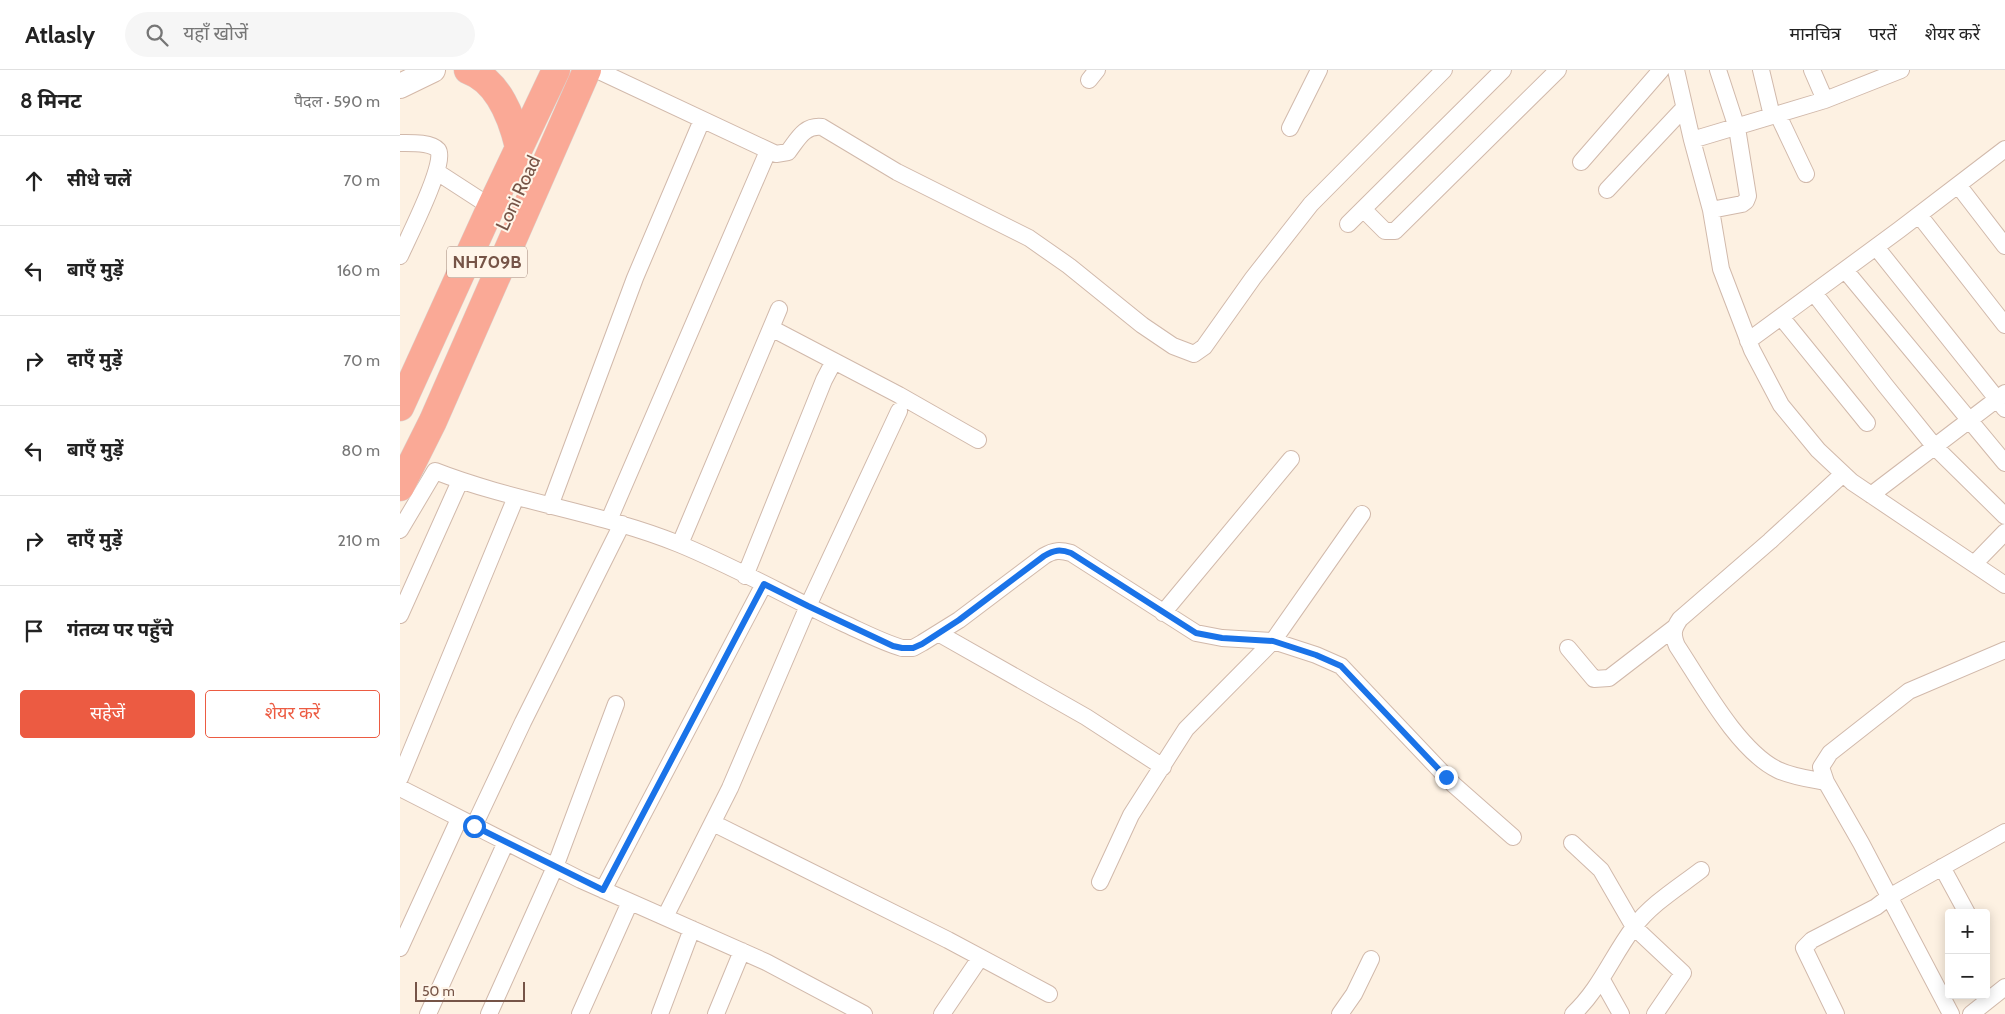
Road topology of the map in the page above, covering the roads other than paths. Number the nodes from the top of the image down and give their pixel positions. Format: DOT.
graph roads {
  1 [pos="433,70"];
  2 [pos="468,70"];
  3 [pos="556,70"];
  4 [pos="574,70"];
  5 [pos="587,70"];
  6 [pos="597,70"];
  7 [pos="1319,70"];
  8 [pos="1444,70"];
  9 [pos="1503,70"];
  10 [pos="1558,70"];
  11 [pos="1661,70"];
  12 [pos="1676,70"];
  13 [pos="1718,70"];
  14 [pos="1761,70"];
  15 [pos="1812,70"];
  16 [pos="1898,71"];
  17 [pos="400,86"];
  18 [pos="1824,100"];
  19 [pos="1684,108"];
  20 [pos="1775,115"];
  21 [pos="702,120"];
  22 [pos="1290,128"];
  23 [pos="1737,128"];
  24 [pos="1692,140"];
  25 [pos="400,142"];
  26 [pos="519,147"];
  27 [pos="768,151"];
  28 [pos="2002,158"];
  29 [pos="1581,162"];
  30 [pos="437,172"];
  31 [pos="1806,174"];
  32 [pos="1958,185"];
  33 [pos="1607,190"];
  34 [pos="490,207"];
  35 [pos="1363,209"];
  36 [pos="1711,210"];
  37 [pos="1919,215"];
  38 [pos="1348,224"];
  39 [pos="2005,246"];
  40 [pos="1876,247"];
  41 [pos="400,256"];
  42 [pos="1845,270"];
  43 [pos="1814,293"];
  44 [pos="779,309"];
  45 [pos="1781,317"];
  46 [pos="2005,325"];
  47 [pos="771,328"];
  48 [pos="1748,341"];
  49 [pos="834,361"];
  50 [pos="2002,400"];
  51 [pos="400,408"];
  52 [pos="898,411"];
  53 [pos="1969,421"];
  54 [pos="1867,423"];
  55 [pos="978,440"];
  56 [pos="1936,447"];
  57 [pos="400,453"];
  58 [pos="1291,459"];
  59 [pos="2005,463"];
  60 [pos="1843,474"];
  61 [pos="460,481"];
  62 [pos="400,487"];
  63 [pos="1871,495"];
  64 [pos="516,497"];
  65 [pos="550,506"];
  66 [pos="1362,514"];
  67 [pos="2005,516"];
  68 [pos="615,522"];
  69 [pos="400,530"];
  70 [pos="2005,532"];
  71 [pos="680,544"];
  72 [pos="1974,564"];
  73 [pos="745,576"];
  74 [pos="764,584"];
  75 [pos="2005,585"];
  76 [pos="808,606"];
  77 [pos="1163,613"];
  78 [pos="400,615"];
  79 [pos="1674,628"];
  80 [pos="938,633"];
  81 [pos="1273,641"];
  82 [pos="1568,648"];
  83 [pos="2005,650"];
  84 [pos="616,704"];
  85 [pos="1163,767"];
  86 [pos="400,778"];
  87 [pos="1826,782"];
  88 [pos="400,788"];
  89 [pos="459,818"];
  90 [pos="713,823"];
  91 [pos="474,826"];
  92 [pos="2005,832"];
  93 [pos="1513,838"];
  94 [pos="506,842"];
  95 [pos="1572,844"];
  96 [pos="555,867"];
  97 [pos="1942,867"];
  98 [pos="1701,870"];
  99 [pos="1100,882"];
  100 [pos="603,890"];
  101 [pos="1889,896"];
  102 [pos="630,902"];
  103 [pos="1965,909"];
  104 [pos="665,917"];
  105 [pos="1634,927"];
  106 [pos="692,929"];
  107 [pos="400,948"];
  108 [pos="742,951"];
  109 [pos="980,958"];
  110 [pos="1371,959"];
  111 [pos="1602,980"];
  112 [pos="2005,987"];
  113 [pos="1049,994"];
  114 [pos="856,1012"];
  115 [pos="718,1013"];
  116 [pos="428,1014"];
  117 [pos="489,1014"];
  118 [pos="580,1014"];
  119 [pos="660,1014"];
  120 [pos="942,1014"];
  121 [pos="1340,1014"];
  122 [pos="1573,1014"];
  123 [pos="1621,1014"];
  124 [pos="1655,1014"];
  125 [pos="1836,1014"];
  126 [pos="1951,1014"];
  127 [pos="1971,1014"];
  1 -- 17 [label="street"];
  2 -- 26 [label="highway"];
  3 -- 26 [label="highway, Loni Road / NH709B"];
  4 -- 57 [label="highway, Loni Road / NH709B"];
  5 -- 62 [label="highway, NH709B"];
  6 -- 21 [label="street"];
  7 -- 22 [label="street"];
  8 -- 27 [label="street"];
  9 -- 35 [label="street"];
  10 -- 35 [label="street"];
  11 -- 29 [label="street"];
  12 -- 19 [label="street"];
  13 -- 23 [label="street"];
  14 -- 20 [label="street"];
  15 -- 18 [label="street"];
  16 -- 18 [label="street"];
  18 -- 20 [label="street"];
  19 -- 24 [label="street"];
  19 -- 33 [label="street"];
  20 -- 23 [label="street"];
  20 -- 31 [label="street"];
  21 -- 27 [label="street"];
  21 -- 65 [label="street"];
  23 -- 24 [label="street"];
  23 -- 36 [label="street"];
  24 -- 36 [label="street"];
  25 -- 30 [label="street"];
  26 -- 34 [label="highway, Loni Road / NH709B"];
  27 -- 68 [label="street"];
  28 -- 32 [label="street"];
  30 -- 34 [label="street"];
  30 -- 41 [label="street"];
  32 -- 37 [label="street"];
  32 -- 39 [label="street"];
  34 -- 51 [label="highway, Loni Road / NH709B"];
  35 -- 38 [label="street"];
  36 -- 48 [label="street"];
  37 -- 40 [label="street"];
  37 -- 46 [label="street"];
  40 -- 42 [label="street"];
  40 -- 50 [label="street"];
  42 -- 43 [label="street"];
  42 -- 53 [label="street"];
  43 -- 45 [label="street"];
  43 -- 56 [label="street"];
  44 -- 47 [label="street"];
  45 -- 48 [label="street"];
  45 -- 54 [label="street"];
  47 -- 49 [label="street"];
  47 -- 71 [label="street"];
  48 -- 60 [label="street"];
  49 -- 55 [label="street"];
  49 -- 73 [label="street"];
  50 -- 53 [label="street"];
  52 -- 76 [label="street"];
  53 -- 56 [label="street"];
  53 -- 59 [label="street"];
  56 -- 63 [label="street"];
  56 -- 67 [label="street"];
  58 -- 77 [label="street"];
  60 -- 63 [label="street"];
  60 -- 79 [label="street"];
  61 -- 64 [label="street"];
  61 -- 69 [label="street"];
  61 -- 78 [label="street"];
  63 -- 72 [label="street"];
  64 -- 65 [label="street"];
  64 -- 86 [label="street"];
  65 -- 68 [label="street"];
  66 -- 81 [label="street"];
  68 -- 71 [label="street"];
  68 -- 91 [label="street"];
  70 -- 72 [label="street"];
  71 -- 73 [label="street"];
  72 -- 75 [label="street"];
  73 -- 74 [label="street"];
  74 -- 76 [label="street"];
  74 -- 100 [label="street"];
  76 -- 80 [label="street"];
  76 -- 90 [label="street"];
  77 -- 80 [label="street"];
  77 -- 81 [label="street"];
  79 -- 82 [label="street"];
  79 -- 87 [label="street"];
  80 -- 85 [label="street"];
  81 -- 85 [label="street"];
  81 -- 93 [label="street"];
  83 -- 87 [label="street"];
  84 -- 96 [label="street"];
  85 -- 99 [label="street"];
  87 -- 101 [label="street"];
  88 -- 89 [label="street"];
  89 -- 91 [label="street"];
  89 -- 107 [label="street"];
  90 -- 104 [label="street"];
  90 -- 109 [label="street"];
  91 -- 94 [label="street"];
  92 -- 97 [label="street"];
  94 -- 96 [label="street"];
  94 -- 116 [label="street"];
  95 -- 105 [label="street"];
  96 -- 100 [label="street"];
  96 -- 117 [label="street"];
  97 -- 101 [label="street"];
  97 -- 103 [label="street"];
  98 -- 105 [label="street"];
  100 -- 102 [label="street"];
  101 -- 125 [label="street"];
  101 -- 126 [label="street"];
  102 -- 104 [label="street"];
  102 -- 118 [label="street"];
  104 -- 106 [label="street"];
  105 -- 111 [label="street"];
  105 -- 124 [label="street"];
  106 -- 108 [label="street"];
  106 -- 119 [label="street"];
  108 -- 114 [label="street"];
  108 -- 115 [label="street"];
  109 -- 113 [label="street"];
  109 -- 120 [label="street"];
  110 -- 121 [label="street"];
  111 -- 122 [label="street"];
  111 -- 123 [label="street"];
  112 -- 127 [label="street"];
}
